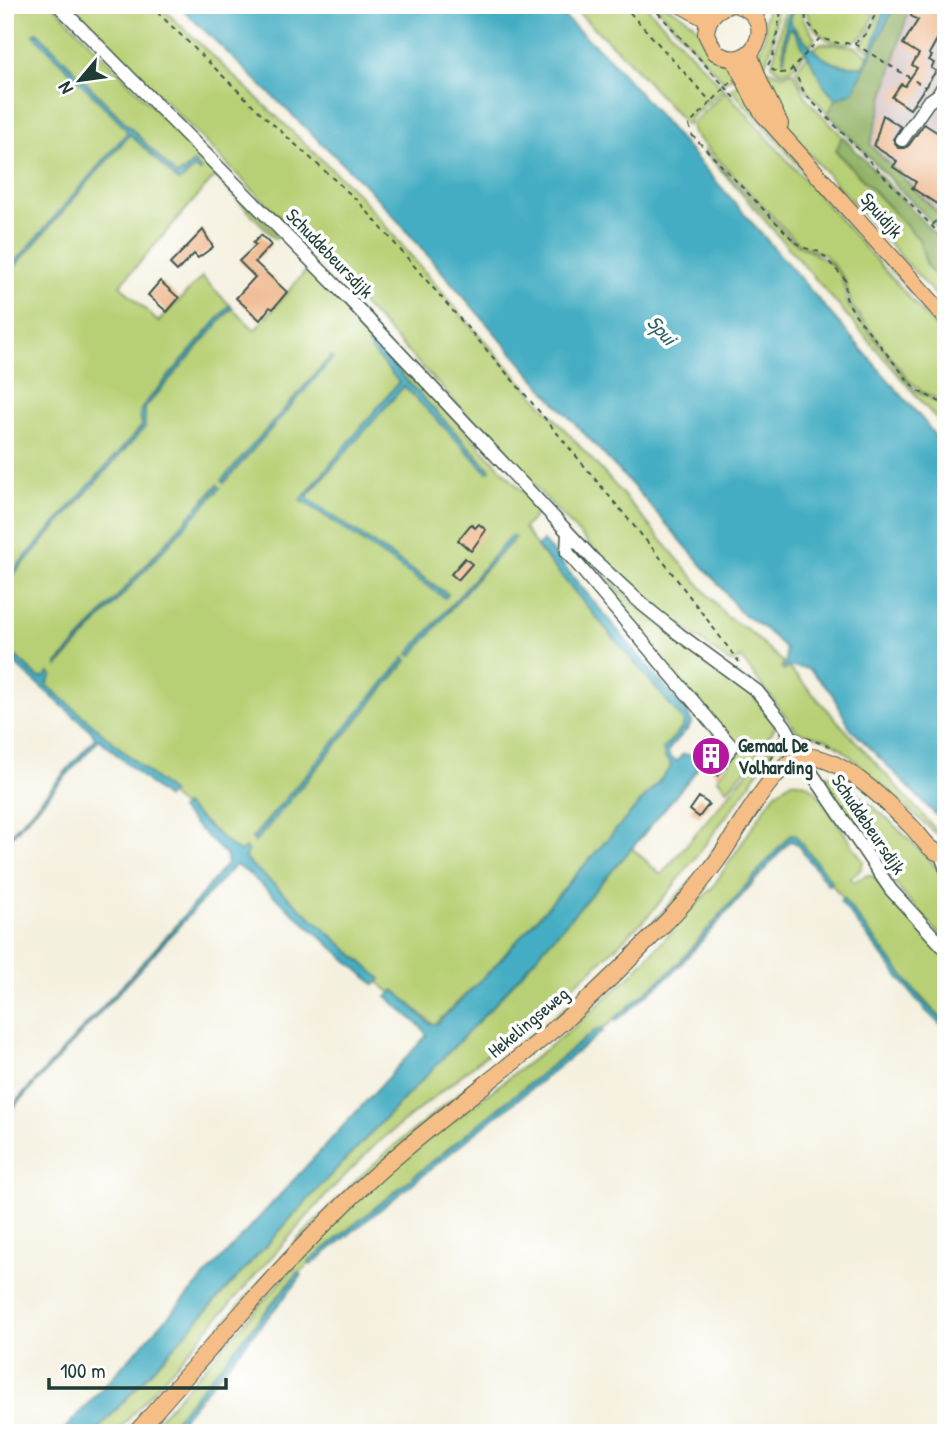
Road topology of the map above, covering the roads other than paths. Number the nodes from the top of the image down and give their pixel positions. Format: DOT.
graph roads {
  1 [pos="58,5"];
  2 [pos="681,5"];
  3 [pos="746,8"];
  4 [pos="708,20"];
  5 [pos="742,56"];
  6 [pos="946,82"];
  7 [pos="942,97"];
  8 [pos="902,140"];
  9 [pos="946,318"];
  10 [pos="568,533"];
  11 [pos="801,757"];
  12 [pos="723,758"];
  13 [pos="944,859"];
  14 [pos="946,950"];
  15 [pos="136,1433"];
  1 -- 10 [label="street, Schuddebeursdijk"];
  2 -- 4 [label="main road"];
  3 -- 4 [label="main road"];
  3 -- 5 [label="main road"];
  4 -- 5 [label="main road"];
  5 -- 9 [label="main road, Spuidijk"];
  6 -- 7 [label="street"];
  7 -- 8 [label="street"];
  10 -- 11 [label="street, Schuddebeursdijk"];
  10 -- 12 [label="street, Schuddebeursdijk"];
  11 -- 13 [label="main road"];
  11 -- 14 [label="street, Schuddebeursdijk"];
  11 -- 15 [label="main road, Hekelingseweg"];
}
